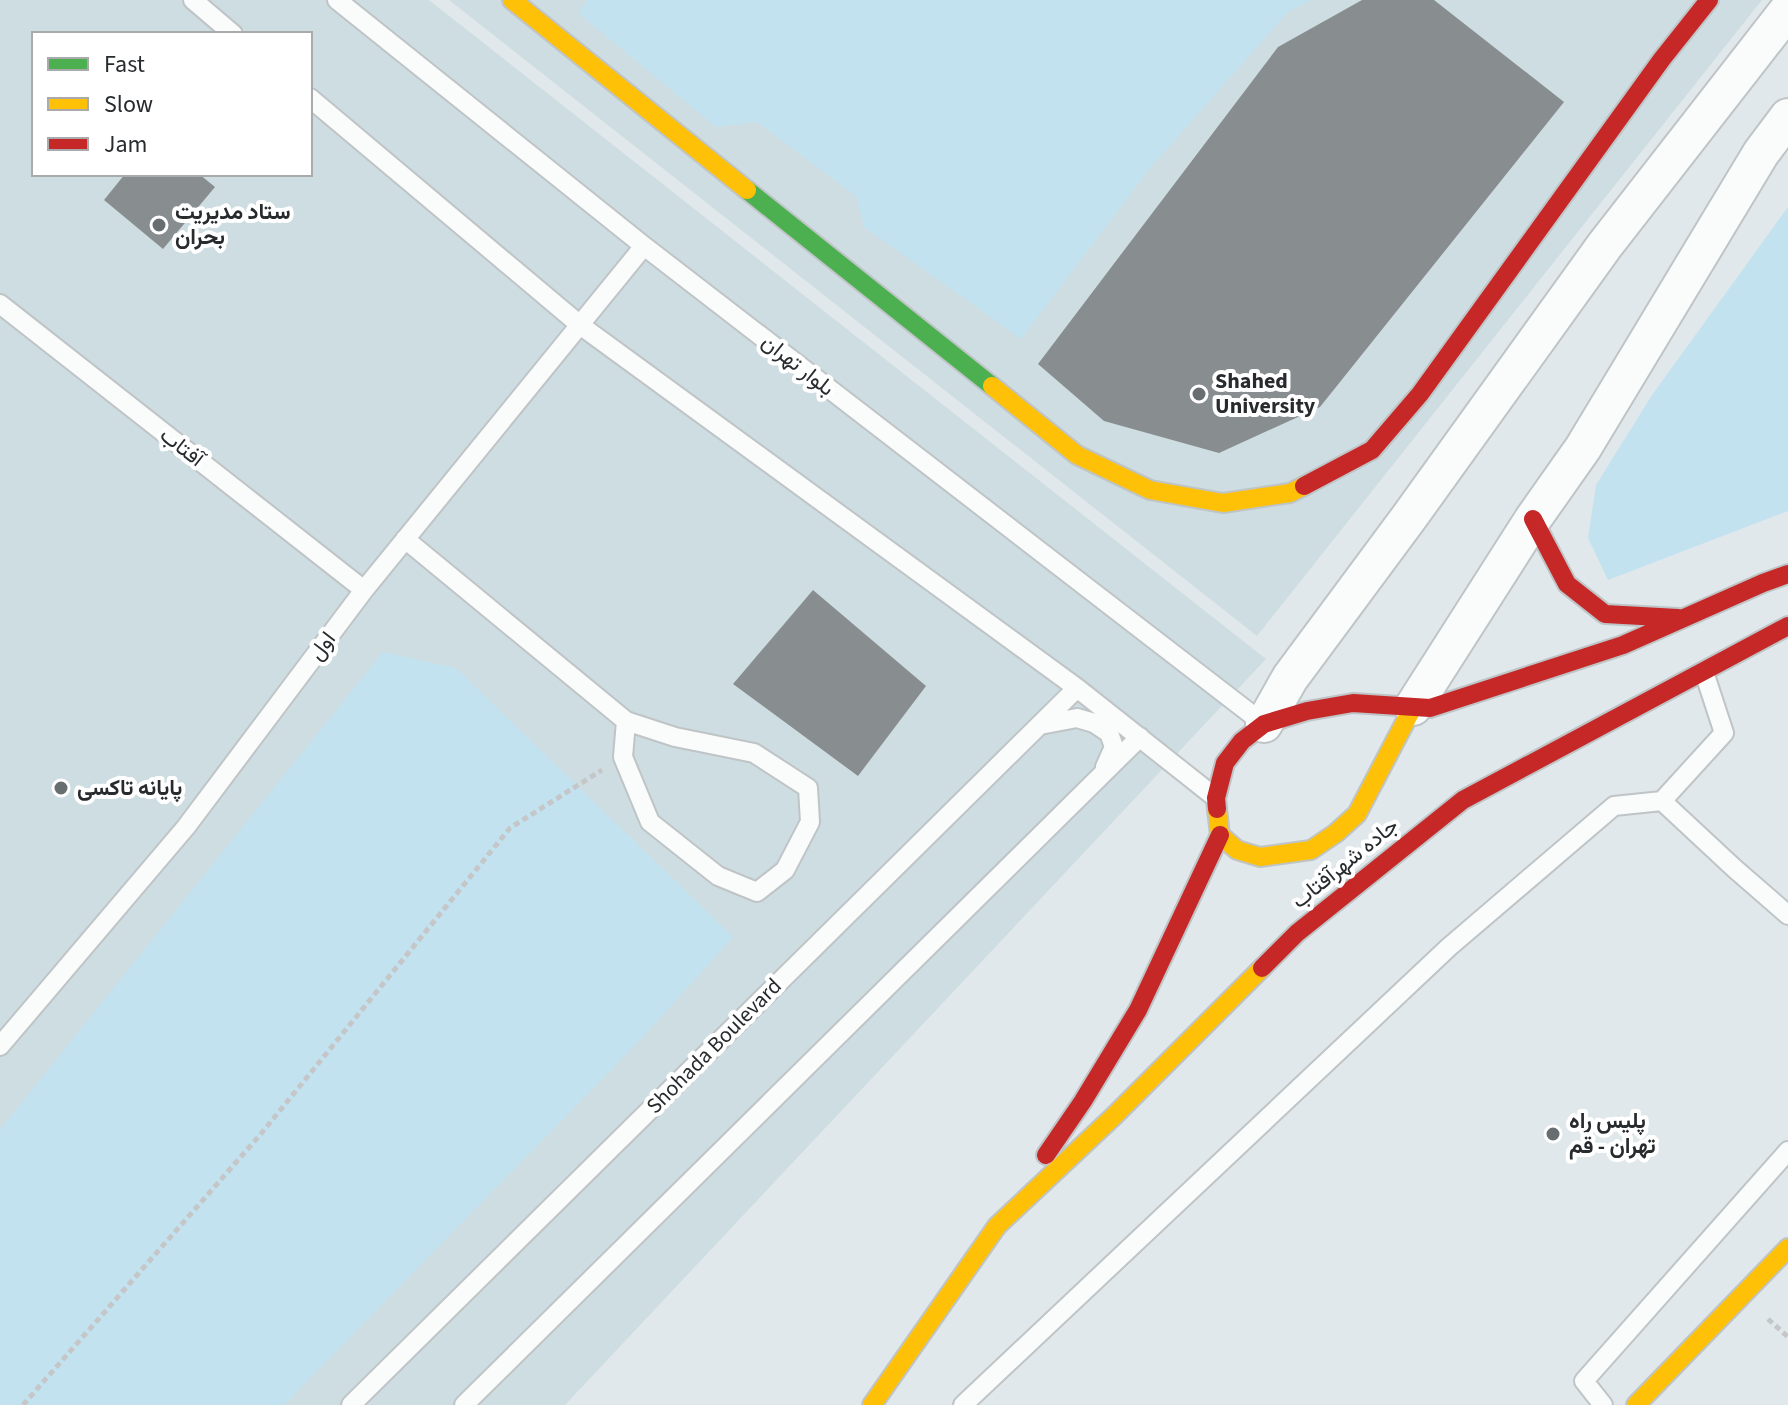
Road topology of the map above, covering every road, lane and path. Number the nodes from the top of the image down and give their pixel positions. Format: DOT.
graph roads {
  1 [pos="193,0"];
  2 [pos="337,0"];
  3 [pos="512,0"];
  4 [pos="1709,0"];
  5 [pos="1788,10"];
  6 [pos="231,32"];
  7 [pos="312,100"];
  8 [pos="1788,117"];
  9 [pos="644,246"];
  10 [pos="0,304"];
  11 [pos="580,325"];
  12 [pos="1533,519"];
  13 [pos="405,539"];
  14 [pos="1788,574"];
  15 [pos="364,590"];
  16 [pos="1685,618"];
  17 [pos="1788,626"];
  18 [pos="1703,671"];
  19 [pos="1077,688"];
  20 [pos="1413,707"];
  21 [pos="626,721"];
  22 [pos="1264,724"];
  23 [pos="1040,725"];
  24 [pos="1140,737"];
  25 [pos="623,757"];
  26 [pos="1103,773"];
  27 [pos="1216,798"];
  28 [pos="1662,801"];
  29 [pos="1220,835"];
  30 [pos="1788,915"];
  31 [pos="0,1046"];
  32 [pos="1788,1151"];
  33 [pos="997,1226"];
  34 [pos="1788,1248"];
  35 [pos="23,1405"];
  36 [pos="351,1405"];
  37 [pos="464,1405"];
  38 [pos="872,1405"];
  39 [pos="963,1405"];
  40 [pos="1603,1405"];
  41 [pos="1636,1405"];
  1 -- 6 [label="lane"];
  2 -- 9 [label="lane, بلوار تهران"];
  3 -- 4 [label="main road"];
  5 -- 22 [label="street"];
  7 -- 11 [label="lane"];
  8 -- 12 [label="street"];
  9 -- 11 [label="lane, اول"];
  9 -- 22 [label="lane, بلوار تهران"];
  10 -- 15 [label="lane, آفتاب"];
  11 -- 13 [label="lane, اول"];
  11 -- 19 [label="lane"];
  12 -- 16 [label="main road"];
  12 -- 20 [label="street"];
  13 -- 15 [label="lane, اول"];
  13 -- 21 [label="lane"];
  14 -- 16 [label="main road"];
  15 -- 31 [label="lane, اول"];
  16 -- 20 [label="main road"];
  17 -- 18 [label="main road, جاده شهرآفتاب"];
  18 -- 28 [label="lane"];
  18 -- 33 [label="main road, جاده شهرآفتاب"];
  19 -- 23 [label="lane, Shohada Boulevard"];
  19 -- 24 [label="lane"];
  20 -- 22 [label="main road"];
  20 -- 29 [label="main road"];
  21 -- 25 [label="lane"];
  21 -- 25 [label="lane"];
  22 -- 27 [label="main road"];
  23 -- 26 [label="lane"];
  23 -- 36 [label="lane, Shohada Boulevard"];
  24 -- 26 [label="lane"];
  24 -- 27 [label="lane"];
  25 -- 35 [label="path"];
  26 -- 37 [label="lane"];
  27 -- 29 [label="main road"];
  28 -- 30 [label="lane"];
  28 -- 39 [label="lane"];
  29 -- 33 [label="main road, جاده شهرآفتاب"];
  32 -- 40 [label="lane"];
  33 -- 38 [label="main road, جاده شهرآفتاب"];
  34 -- 41 [label="main road"];
}
